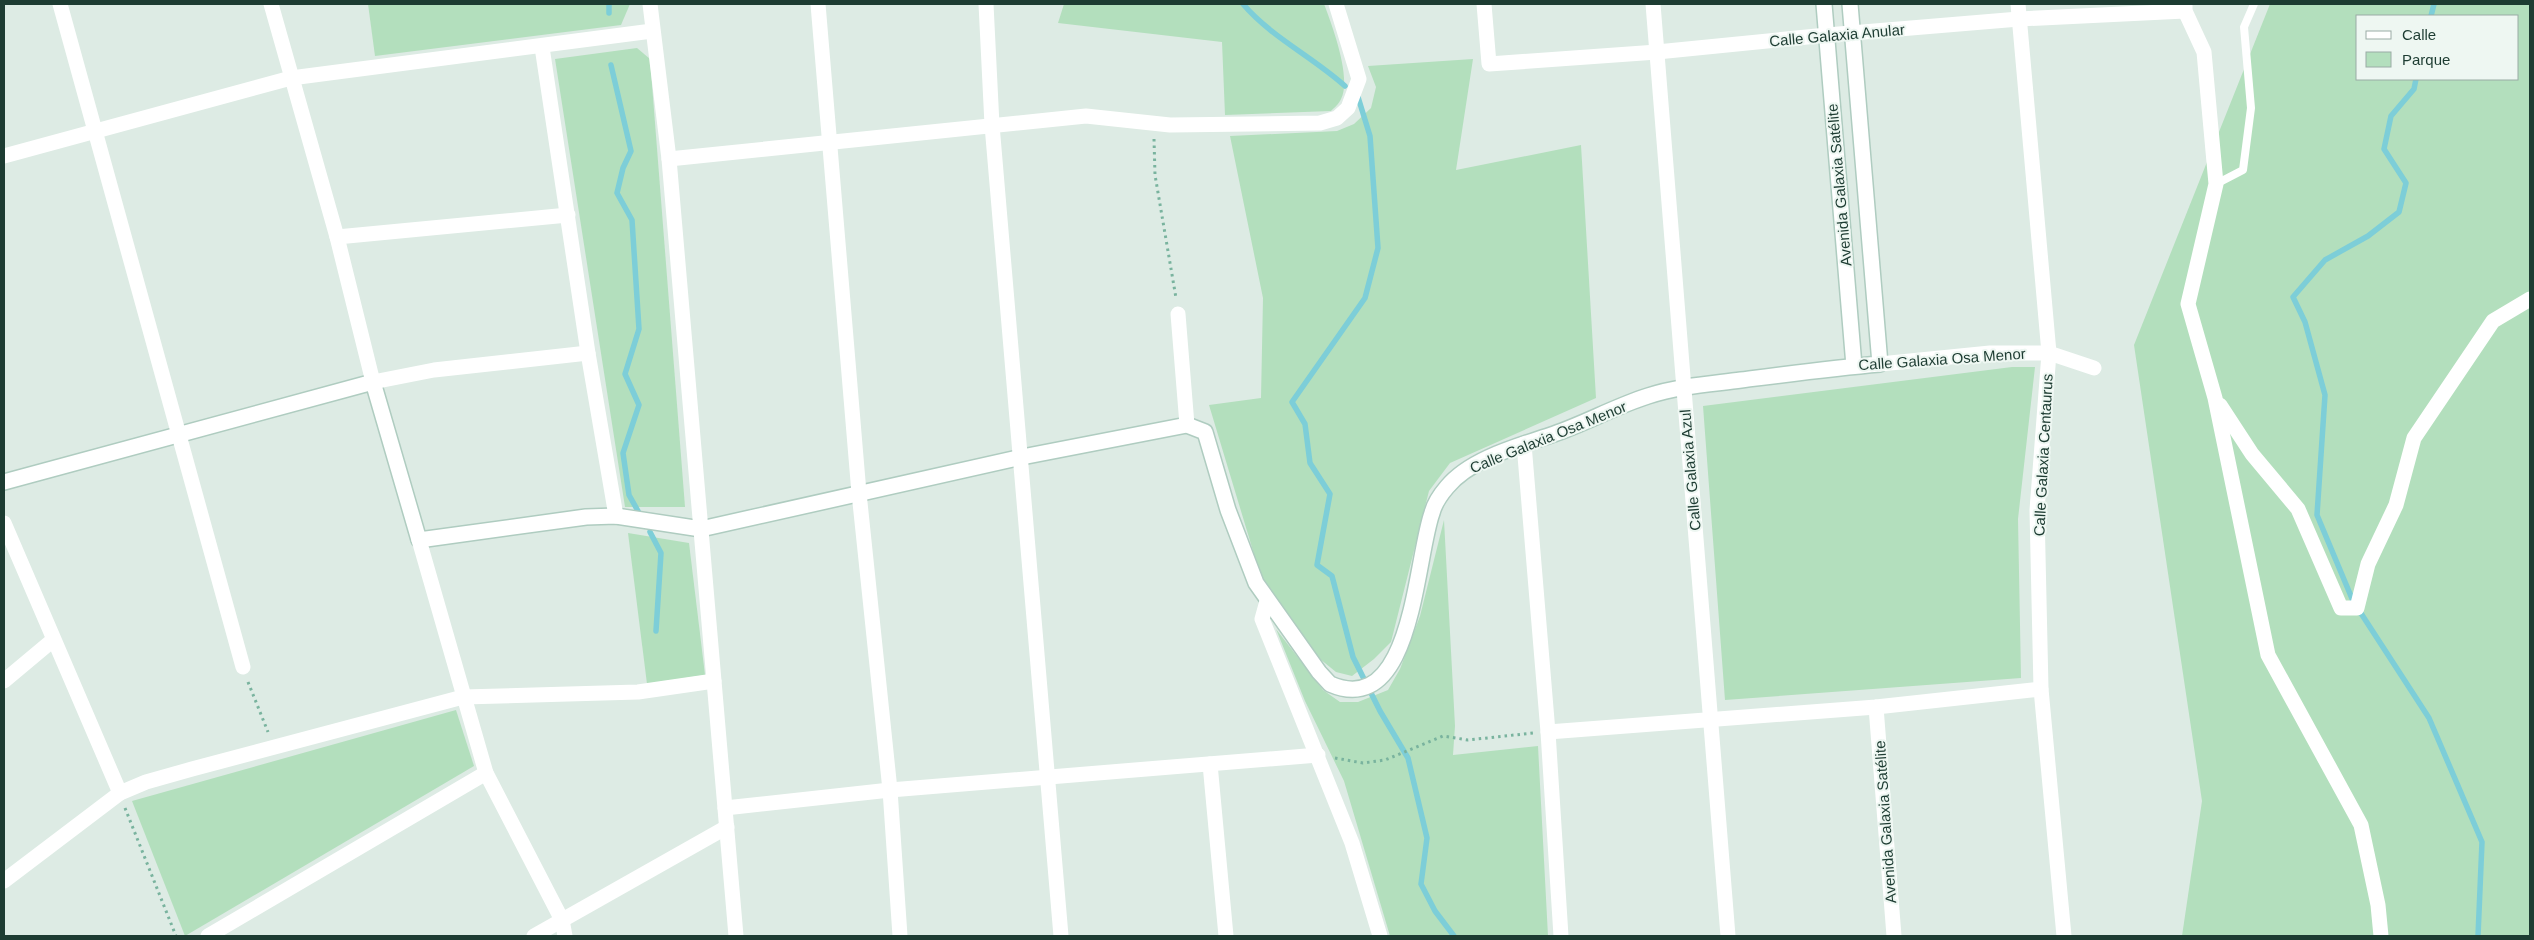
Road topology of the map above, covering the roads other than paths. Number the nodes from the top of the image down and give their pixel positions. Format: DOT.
graph roads {
  1 [pos="60,4"];
  2 [pos="271,4"];
  3 [pos="650,4"];
  4 [pos="818,4"];
  5 [pos="986,4"];
  6 [pos="1336,4"];
  7 [pos="1484,4"];
  8 [pos="1653,4"];
  9 [pos="1824,4"];
  10 [pos="1850,4"];
  11 [pos="2018,4"];
  12 [pos="2254,4"];
  13 [pos="2185,7"];
  14 [pos="2019,19"];
  15 [pos="652,31"];
  16 [pos="1853,32"];
  17 [pos="1826,35"];
  18 [pos="542,47"];
  19 [pos="1657,52"];
  20 [pos="291,78"];
  21 [pos="992,125"];
  22 [pos="95,130"];
  23 [pos="828,142"];
  24 [pos="4,156"];
  25 [pos="669,159"];
  26 [pos="2216,184"];
  27 [pos="568,216"];
  28 [pos="338,237"];
  29 [pos="2530,299"];
  30 [pos="1178,314"];
  31 [pos="2049,352"];
  32 [pos="588,353"];
  33 [pos="1880,364"];
  34 [pos="1854,366"];
  35 [pos="2094,368"];
  36 [pos="373,382"];
  37 [pos="1683,388"];
  38 [pos="2214,398"];
  39 [pos="1187,425"];
  40 [pos="180,435"];
  41 [pos="1524,444"];
  42 [pos="1022,457"];
  43 [pos="4,482"];
  44 [pos="859,494"];
  45 [pos="616,516"];
  46 [pos="4,523"];
  47 [pos="701,528"];
  48 [pos="419,540"];
  49 [pos="1267,601"];
  50 [pos="53,640"];
  51 [pos="243,667"];
  52 [pos="4,681"];
  53 [pos="714,681"];
  54 [pos="2041,689"];
  55 [pos="463,697"];
  56 [pos="1876,707"];
  57 [pos="1711,720"];
  58 [pos="1548,732"];
  59 [pos="1318,755"];
  60 [pos="1210,764"];
  61 [pos="486,773"];
  62 [pos="1048,777"];
  63 [pos="890,790"];
  64 [pos="120,793"];
  65 [pos="725,808"];
  66 [pos="727,827"];
  67 [pos="4,881"];
  68 [pos="562,920"];
  69 [pos="208,936"];
  70 [pos="534,936"];
  71 [pos="565,936"];
  72 [pos="736,936"];
  73 [pos="900,936"];
  74 [pos="1061,936"];
  75 [pos="1226,936"];
  76 [pos="1380,936"];
  77 [pos="1561,936"];
  78 [pos="1728,936"];
  79 [pos="1894,936"];
  80 [pos="2064,936"];
  81 [pos="2381,936"];
  1 -- 22 [label="street"];
  2 -- 20 [label="street"];
  3 -- 15 [label="street"];
  4 -- 23 [label="street"];
  5 -- 21 [label="street"];
  6 -- 21 [label="street"];
  7 -- 19 [label="street, Calle Galaxia Anular"];
  8 -- 19 [label="street, Calle Galaxia Azul"];
  9 -- 17 [label="street, Avenida Galaxia Satélite"];
  10 -- 16 [label="street, Avenida Galaxia Satélite"];
  11 -- 14 [label="street, Calle Galaxia Centaurus"];
  12 -- 26 [label="lane"];
  13 -- 14 [label="street, Calle Galaxia Anular"];
  13 -- 26 [label="street"];
  14 -- 16 [label="street, Calle Galaxia Anular"];
  14 -- 31 [label="street, Calle Galaxia Centaurus"];
  15 -- 18 [label="street"];
  15 -- 25 [label="street"];
  16 -- 17 [label="street, Calle Galaxia Anular"];
  16 -- 33 [label="street, Avenida Galaxia Satélite"];
  17 -- 19 [label="street, Calle Galaxia Anular"];
  17 -- 34 [label="street, Avenida Galaxia Satélite"];
  18 -- 20 [label="street"];
  18 -- 27 [label="street"];
  19 -- 37 [label="street, Calle Galaxia Azul"];
  20 -- 22 [label="street"];
  20 -- 28 [label="street"];
  21 -- 23 [label="street"];
  21 -- 42 [label="street"];
  22 -- 24 [label="street"];
  22 -- 40 [label="street"];
  23 -- 25 [label="street"];
  23 -- 44 [label="street"];
  25 -- 47 [label="street"];
  26 -- 38 [label="street"];
  27 -- 28 [label="street"];
  27 -- 32 [label="street"];
  28 -- 36 [label="street"];
  29 -- 38 [label="street"];
  30 -- 39 [label="street"];
  31 -- 33 [label="street, Calle Galaxia Osa Menor"];
  31 -- 35 [label="street, Calle Galaxia Osa Menor"];
  31 -- 54 [label="street, Calle Galaxia Centaurus"];
  32 -- 36 [label="street"];
  32 -- 45 [label="street"];
  33 -- 34 [label="street, Calle Galaxia Osa Menor"];
  34 -- 37 [label="street, Calle Galaxia Osa Menor"];
  36 -- 40 [label="street"];
  36 -- 48 [label="street"];
  37 -- 41 [label="street, Calle Galaxia Osa Menor"];
  37 -- 57 [label="street, Calle Galaxia Azul"];
  38 -- 81 [label="street"];
  39 -- 42 [label="street"];
  39 -- 49 [label="street, Calle Galaxia Osa Menor"];
  40 -- 43 [label="street"];
  40 -- 51 [label="street"];
  41 -- 49 [label="street, Calle Galaxia Osa Menor"];
  41 -- 58 [label="street"];
  42 -- 44 [label="street"];
  42 -- 62 [label="street"];
  44 -- 47 [label="street"];
  44 -- 63 [label="street"];
  45 -- 47 [label="street"];
  45 -- 48 [label="street"];
  46 -- 50 [label="street"];
  47 -- 53 [label="street"];
  48 -- 55 [label="street"];
  49 -- 59 [label="street"];
  50 -- 52 [label="street"];
  50 -- 64 [label="street"];
  53 -- 55 [label="street"];
  53 -- 65 [label="street"];
  54 -- 56 [label="street"];
  54 -- 80 [label="street, Calle Galaxia Centaurus"];
  55 -- 61 [label="street"];
  55 -- 64 [label="street"];
  56 -- 57 [label="street"];
  56 -- 79 [label="street, Avenida Galaxia Satélite"];
  57 -- 58 [label="street"];
  57 -- 78 [label="street, Calle Galaxia Azul"];
  58 -- 77 [label="street"];
  59 -- 60 [label="street"];
  59 -- 76 [label="street"];
  60 -- 62 [label="street"];
  60 -- 75 [label="street"];
  61 -- 68 [label="street"];
  61 -- 69 [label="street"];
  62 -- 63 [label="street"];
  62 -- 74 [label="street"];
  63 -- 65 [label="street"];
  63 -- 73 [label="street"];
  64 -- 67 [label="street"];
  65 -- 66 [label="street"];
  66 -- 68 [label="street"];
  66 -- 72 [label="street"];
  68 -- 70 [label="street"];
  68 -- 71 [label="street"];
}
